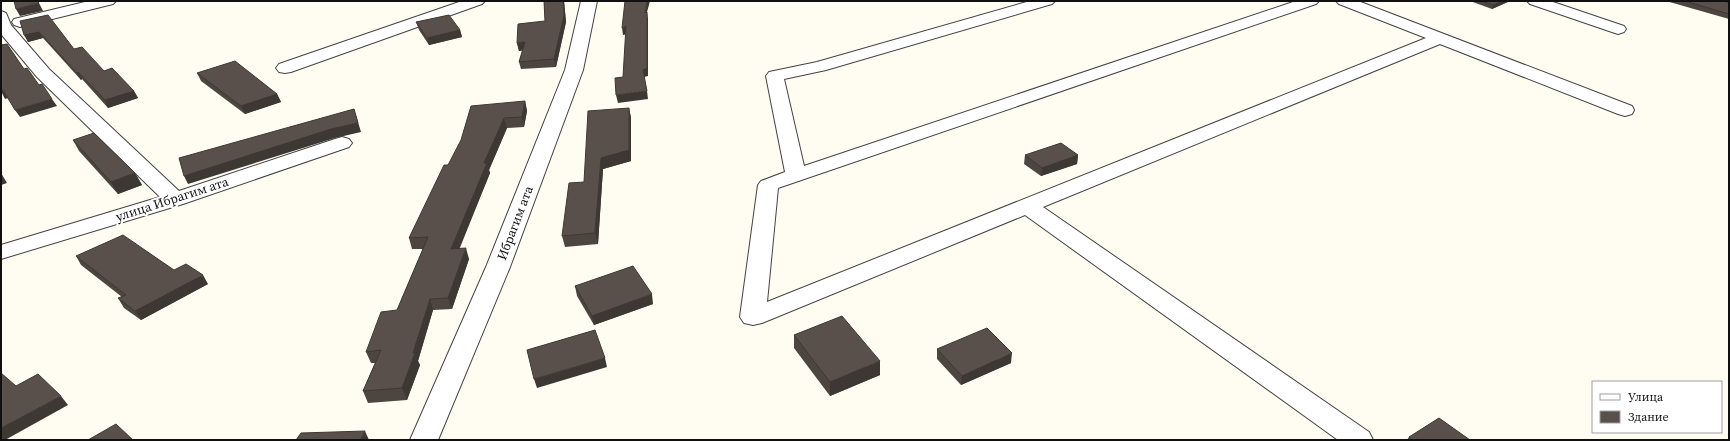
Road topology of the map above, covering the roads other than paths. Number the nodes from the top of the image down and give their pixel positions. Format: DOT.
graph roads {
  1 [pos="108,1"];
  2 [pos="477,1"];
  3 [pos="590,1"];
  4 [pos="1047,1"];
  5 [pos="1311,1"];
  6 [pos="1344,1"];
  7 [pos="1535,1"];
  8 [pos="1725,1"];
  9 [pos="1729,2"];
  10 [pos="2,23"];
  11 [pos="1618,29"];
  12 [pos="1441,38"];
  13 [pos="286,68"];
  14 [pos="1625,110"];
  15 [pos="342,143"];
  16 [pos="796,175"];
  17 [pos="175,198"];
  18 [pos="1026,206"];
  19 [pos="1,252"];
  20 [pos="424,440"];
  21 [pos="1359,440"];
  1 -- 10 [label="street"];
  2 -- 13 [label="street"];
  3 -- 20 [label="street, Ибрагим ата"];
  4 -- 16 [label="street"];
  5 -- 16 [label="street"];
  6 -- 12 [label="street"];
  7 -- 11 [label="street"];
  8 -- 9 [label="street"];
  10 -- 17 [label="street"];
  12 -- 14 [label="street"];
  12 -- 18 [label="street"];
  15 -- 17 [label="street, улица Ибрагим ата"];
  16 -- 18 [label="street"];
  17 -- 19 [label="street, улица Ибрагим ата"];
  18 -- 21 [label="street"];
}
